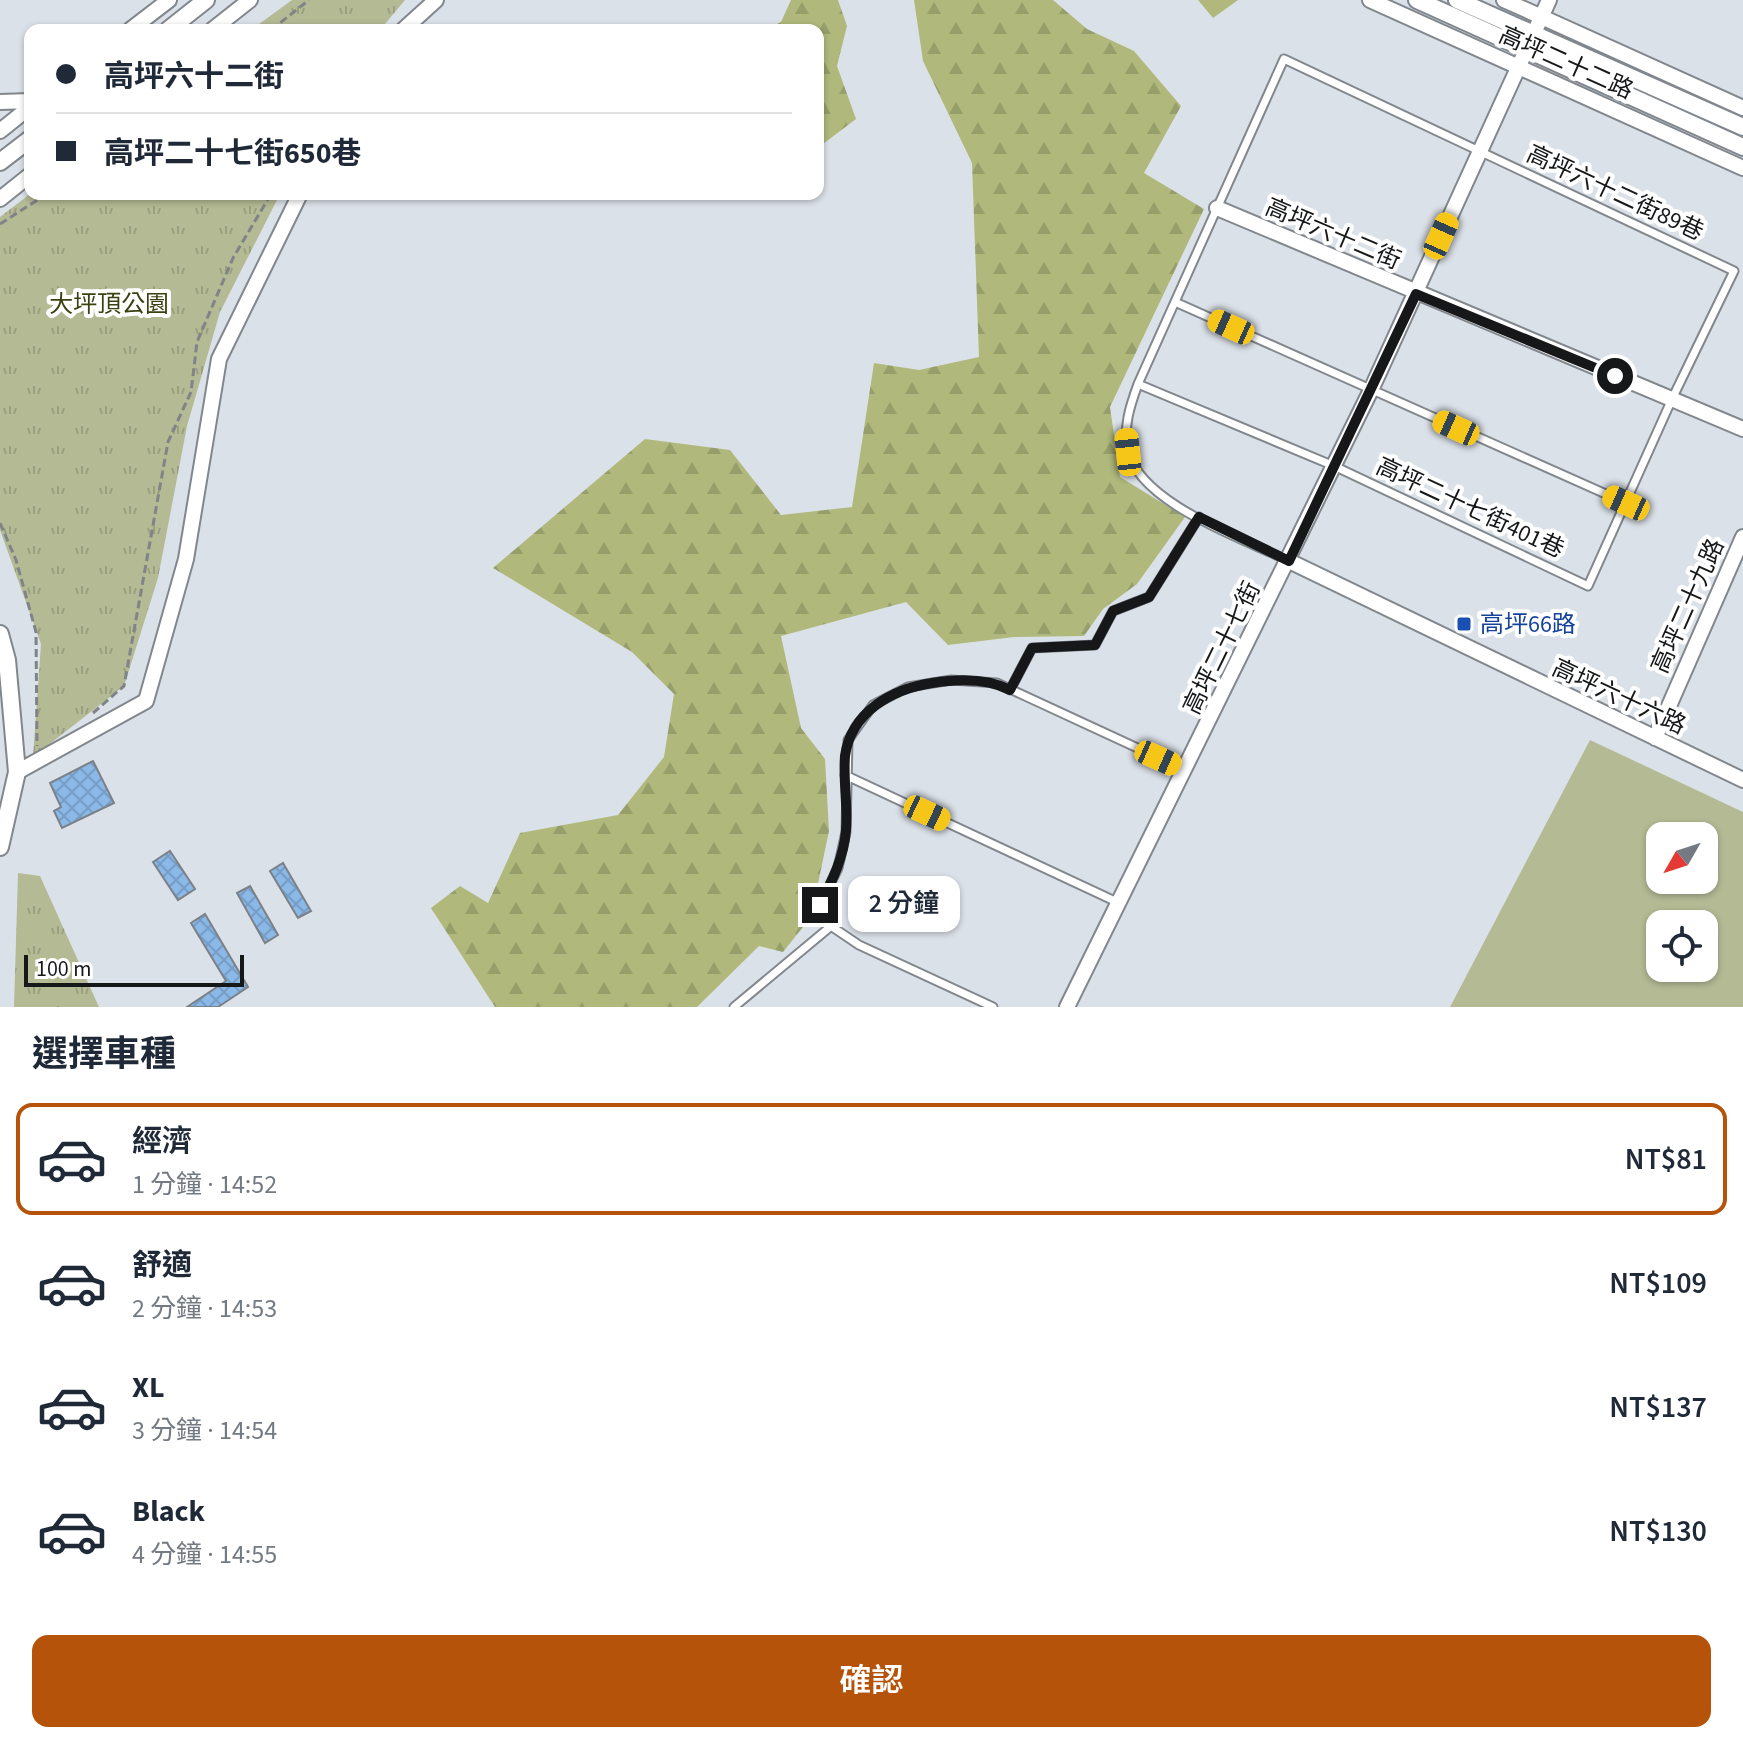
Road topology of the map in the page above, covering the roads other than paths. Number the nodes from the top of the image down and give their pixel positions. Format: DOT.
graph roads {
  1 [pos="169,0"];
  2 [pos="206,0"];
  3 [pos="250,0"];
  4 [pos="436,0"];
  5 [pos="1370,0"];
  6 [pos="1417,0"];
  7 [pos="1457,0"];
  8 [pos="1504,0"];
  9 [pos="1549,0"];
  10 [pos="1541,18"];
  11 [pos="138,24"];
  12 [pos="176,24"];
  13 [pos="220,24"];
  14 [pos="410,24"];
  15 [pos="1534,34"];
  16 [pos="1527,51"];
  17 [pos="1519,68"];
  18 [pos="0,102"];
  19 [pos="24,104"];
  20 [pos="1743,108"];
  21 [pos="24,109"];
  22 [pos="1743,127"];
  23 [pos="0,131"];
  24 [pos="24,144"];
  25 [pos="1743,147"];
  26 [pos="1480,151"];
  27 [pos="0,162"];
  28 [pos="1743,168"];
  29 [pos="24,180"];
  30 [pos="0,199"];
  31 [pos="297,200"];
  32 [pos="1217,208"];
  33 [pos="1416,294"];
  34 [pos="1175,302"];
  35 [pos="1138,384"];
  36 [pos="1371,390"];
  37 [pos="1672,399"];
  38 [pos="1743,429"];
  39 [pos="1334,466"];
  40 [pos="1626,503"];
  41 [pos="1199,517"];
  42 [pos="1743,537"];
  43 [pos="1289,561"];
  44 [pos="0,634"];
  45 [pos="1010,690"];
  46 [pos="6,698"];
  47 [pos="1655,738"];
  48 [pos="1186,770"];
  49 [pos="17,772"];
  50 [pos="845,775"];
  51 [pos="1743,780"];
  52 [pos="0,847"];
  53 [pos="1119,903"];
  54 [pos="830,927"];
  55 [pos="734,1007"];
  56 [pos="993,1007"];
  57 [pos="1067,1007"];
  1 -- 11 [label="street"];
  2 -- 12 [label="street"];
  3 -- 13 [label="street"];
  4 -- 14 [label="street"];
  5 -- 17 [label="street, 高坪二十二路"];
  6 -- 16 [label="street, 高坪二十二路"];
  7 -- 15 [label="street, 高坪二十二路"];
  8 -- 10 [label="street, 高坪二十二路"];
  9 -- 10 [label="street, 高坪二十七街"];
  10 -- 15 [label="street, 高坪二十七街"];
  10 -- 20 [label="street, 高坪二十二路"];
  15 -- 16 [label="street, 高坪二十七街"];
  15 -- 22 [label="street, 高坪二十二路"];
  16 -- 17 [label="street, 高坪二十七街"];
  16 -- 25 [label="street, 高坪二十二路"];
  17 -- 26 [label="street, 高坪二十七街"];
  17 -- 28 [label="street, 高坪二十二路"];
  18 -- 19 [label="street"];
  21 -- 23 [label="street"];
  24 -- 27 [label="street"];
  26 -- 32 [label="lane, 高坪六十六路"];
  26 -- 33 [label="street, 高坪二十七街"];
  26 -- 37 [label="lane, 高坪六十二街89巷"];
  29 -- 30 [label="street"];
  31 -- 49 [label="street"];
  32 -- 33 [label="street, 高坪六十二街"];
  32 -- 34 [label="lane, 高坪六十六路"];
  33 -- 36 [label="street, 高坪二十七街"];
  33 -- 37 [label="street, 高坪六十二街"];
  34 -- 35 [label="lane, 高坪六十六路"];
  34 -- 36 [label="lane"];
  35 -- 39 [label="lane, 高坪二十七街401巷"];
  35 -- 41 [label="lane, 高坪六十六路"];
  36 -- 39 [label="street, 高坪二十七街"];
  36 -- 40 [label="lane"];
  37 -- 38 [label="street, 高坪六十二街"];
  37 -- 40 [label="lane"];
  39 -- 40 [label="lane, 高坪二十七街401巷"];
  39 -- 43 [label="street, 高坪二十七街"];
  41 -- 43 [label="lane, 高坪六十六路"];
  41 -- 45 [label="lane"];
  42 -- 47 [label="street, 高坪二十九路"];
  43 -- 47 [label="street, 高坪六十六路"];
  43 -- 48 [label="street, 高坪二十七街"];
  44 -- 46 [label="street"];
  45 -- 48 [label="lane"];
  45 -- 50 [label="lane"];
  46 -- 49 [label="street"];
  47 -- 51 [label="street, 高坪六十六路"];
  48 -- 53 [label="street, 高坪二十七街"];
  49 -- 52 [label="street"];
  50 -- 53 [label="lane"];
  50 -- 54 [label="lane"];
  53 -- 57 [label="street, 高坪二十七街"];
  54 -- 55 [label="lane"];
  54 -- 56 [label="lane"];
}
